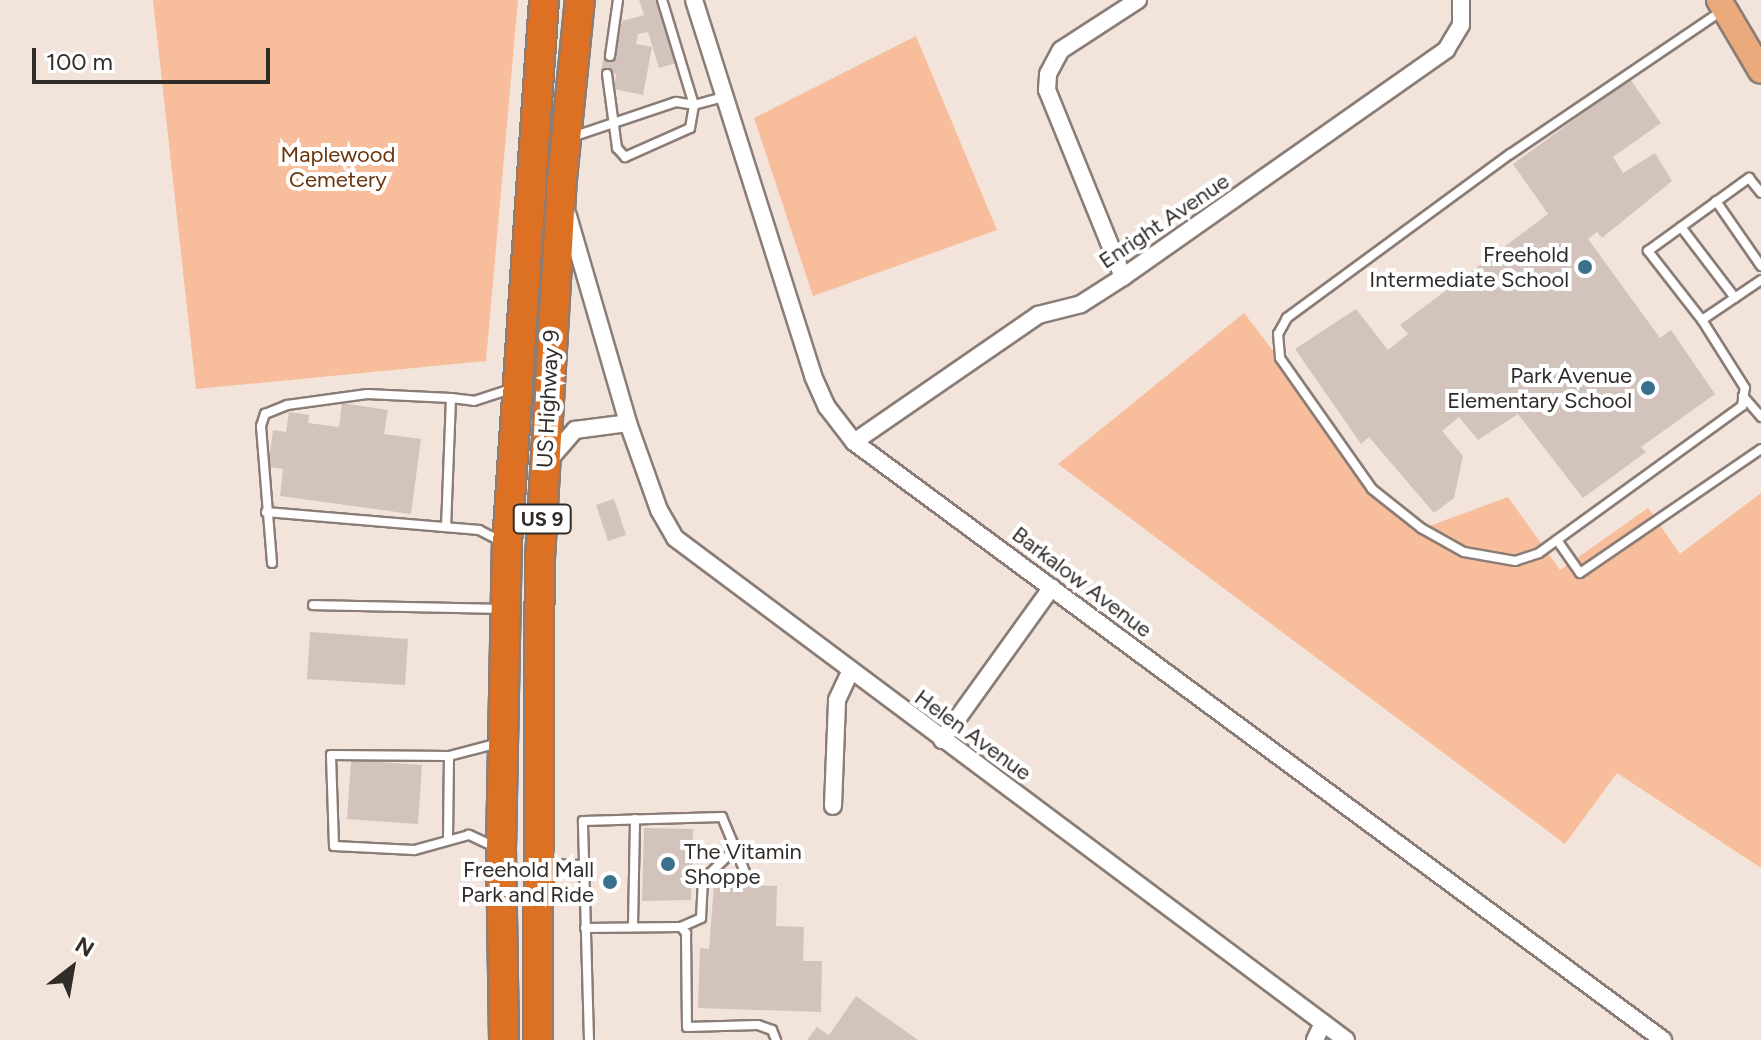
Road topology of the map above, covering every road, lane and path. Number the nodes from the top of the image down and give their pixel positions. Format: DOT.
graph roads {
  1 [pos="580,0"];
  2 [pos="618,0"];
  3 [pos="662,0"];
  4 [pos="694,0"];
  5 [pos="1138,0"];
  6 [pos="1461,0"];
  7 [pos="1727,3"];
  8 [pos="542,8"];
  9 [pos="610,56"];
  10 [pos="1761,71"];
  11 [pos="607,74"];
  12 [pos="724,97"];
  13 [pos="694,105"];
  14 [pos="613,120"];
  15 [pos="567,139"];
  16 [pos="561,189"];
  17 [pos="1761,193"];
  18 [pos="1716,201"];
  19 [pos="1681,227"];
  20 [pos="1761,266"];
  21 [pos="1123,277"];
  22 [pos="1761,280"];
  23 [pos="1735,298"];
  24 [pos="1702,320"];
  25 [pos="515,387"];
  26 [pos="1743,396"];
  27 [pos="451,398"];
  28 [pos="1761,417"];
  29 [pos="628,423"];
  30 [pos="854,442"];
  31 [pos="1761,449"];
  32 [pos="544,466"];
  33 [pos="266,512"];
  34 [pos="446,526"];
  35 [pos="1557,540"];
  36 [pos="507,544"];
  37 [pos="272,563"];
  38 [pos="1052,587"];
  39 [pos="313,605"];
  40 [pos="505,609"];
  41 [pos="850,672"];
  42 [pos="942,740"];
  43 [pos="503,741"];
  44 [pos="449,756"];
  45 [pos="833,806"];
  46 [pos="635,819"];
  47 [pos="448,838"];
  48 [pos="735,849"];
  49 [pos="501,850"];
  50 [pos="535,864"];
  51 [pos="584,865"];
  52 [pos="745,872"];
  53 [pos="633,926"];
  54 [pos="681,927"];
  55 [pos="585,928"];
  56 [pos="1323,1023"];
  57 [pos="504,1040"];
  58 [pos="538,1040"];
  59 [pos="589,1040"];
  60 [pos="776,1040"];
  61 [pos="1315,1040"];
  62 [pos="1346,1040"];
  63 [pos="1663,1040"];
  1 -- 15 [label="highway, US Highway 9 / US 9"];
  2 -- 9 [label="lane"];
  3 -- 13 [label="lane"];
  4 -- 12 [label="street, Barkalow Avenue"];
  5 -- 21 [label="street"];
  6 -- 21 [label="street, Enright Avenue"];
  7 -- 10 [label="main road"];
  7 -- 35 [label="lane"];
  8 -- 25 [label="highway, US Highway 9 / US 9"];
  11 -- 14 [label="lane"];
  12 -- 13 [label="lane"];
  12 -- 30 [label="street, Barkalow Avenue"];
  13 -- 14 [label="lane"];
  13 -- 14 [label="lane"];
  14 -- 15 [label="lane"];
  15 -- 16 [label="highway, US Highway 9 / US 9"];
  16 -- 29 [label="street, Helen Avenue"];
  16 -- 32 [label="highway, US Highway 9 / US 9"];
  17 -- 18 [label="lane"];
  18 -- 19 [label="lane"];
  18 -- 20 [label="lane"];
  19 -- 23 [label="lane"];
  19 -- 24 [label="lane"];
  21 -- 30 [label="street, Enright Avenue"];
  22 -- 23 [label="lane"];
  23 -- 24 [label="lane"];
  24 -- 26 [label="lane"];
  25 -- 27 [label="lane"];
  25 -- 36 [label="highway, US Highway 9 / US 9"];
  26 -- 28 [label="lane"];
  26 -- 35 [label="lane"];
  27 -- 33 [label="lane"];
  27 -- 34 [label="lane"];
  29 -- 32 [label="street"];
  29 -- 41 [label="street, Helen Avenue"];
  30 -- 38 [label="street, Barkalow Avenue"];
  31 -- 35 [label="lane"];
  32 -- 50 [label="highway, US Highway 9 / US 9"];
  33 -- 34 [label="lane"];
  33 -- 37 [label="lane"];
  34 -- 36 [label="lane"];
  36 -- 40 [label="highway, US Highway 9 / US 9"];
  38 -- 42 [label="street"];
  38 -- 63 [label="street, Barkalow Avenue"];
  39 -- 40 [label="lane"];
  40 -- 43 [label="highway, US Highway 9 / US 9"];
  41 -- 42 [label="street, Helen Avenue"];
  41 -- 45 [label="street"];
  42 -- 56 [label="street, Helen Avenue"];
  43 -- 44 [label="lane"];
  43 -- 49 [label="highway, US Highway 9 / US 9"];
  44 -- 47 [label="lane"];
  44 -- 47 [label="lane"];
  46 -- 48 [label="lane"];
  46 -- 51 [label="lane"];
  46 -- 53 [label="lane"];
  47 -- 49 [label="lane"];
  48 -- 52 [label="lane"];
  48 -- 54 [label="lane"];
  49 -- 57 [label="highway, US Highway 9 / US 9"];
  50 -- 51 [label="lane"];
  50 -- 58 [label="highway, US Highway 9 / US 9"];
  51 -- 55 [label="lane"];
  53 -- 54 [label="lane"];
  53 -- 55 [label="lane"];
  54 -- 60 [label="lane"];
  55 -- 59 [label="lane"];
  56 -- 61 [label="street"];
  56 -- 62 [label="street, Helen Avenue"];
}
